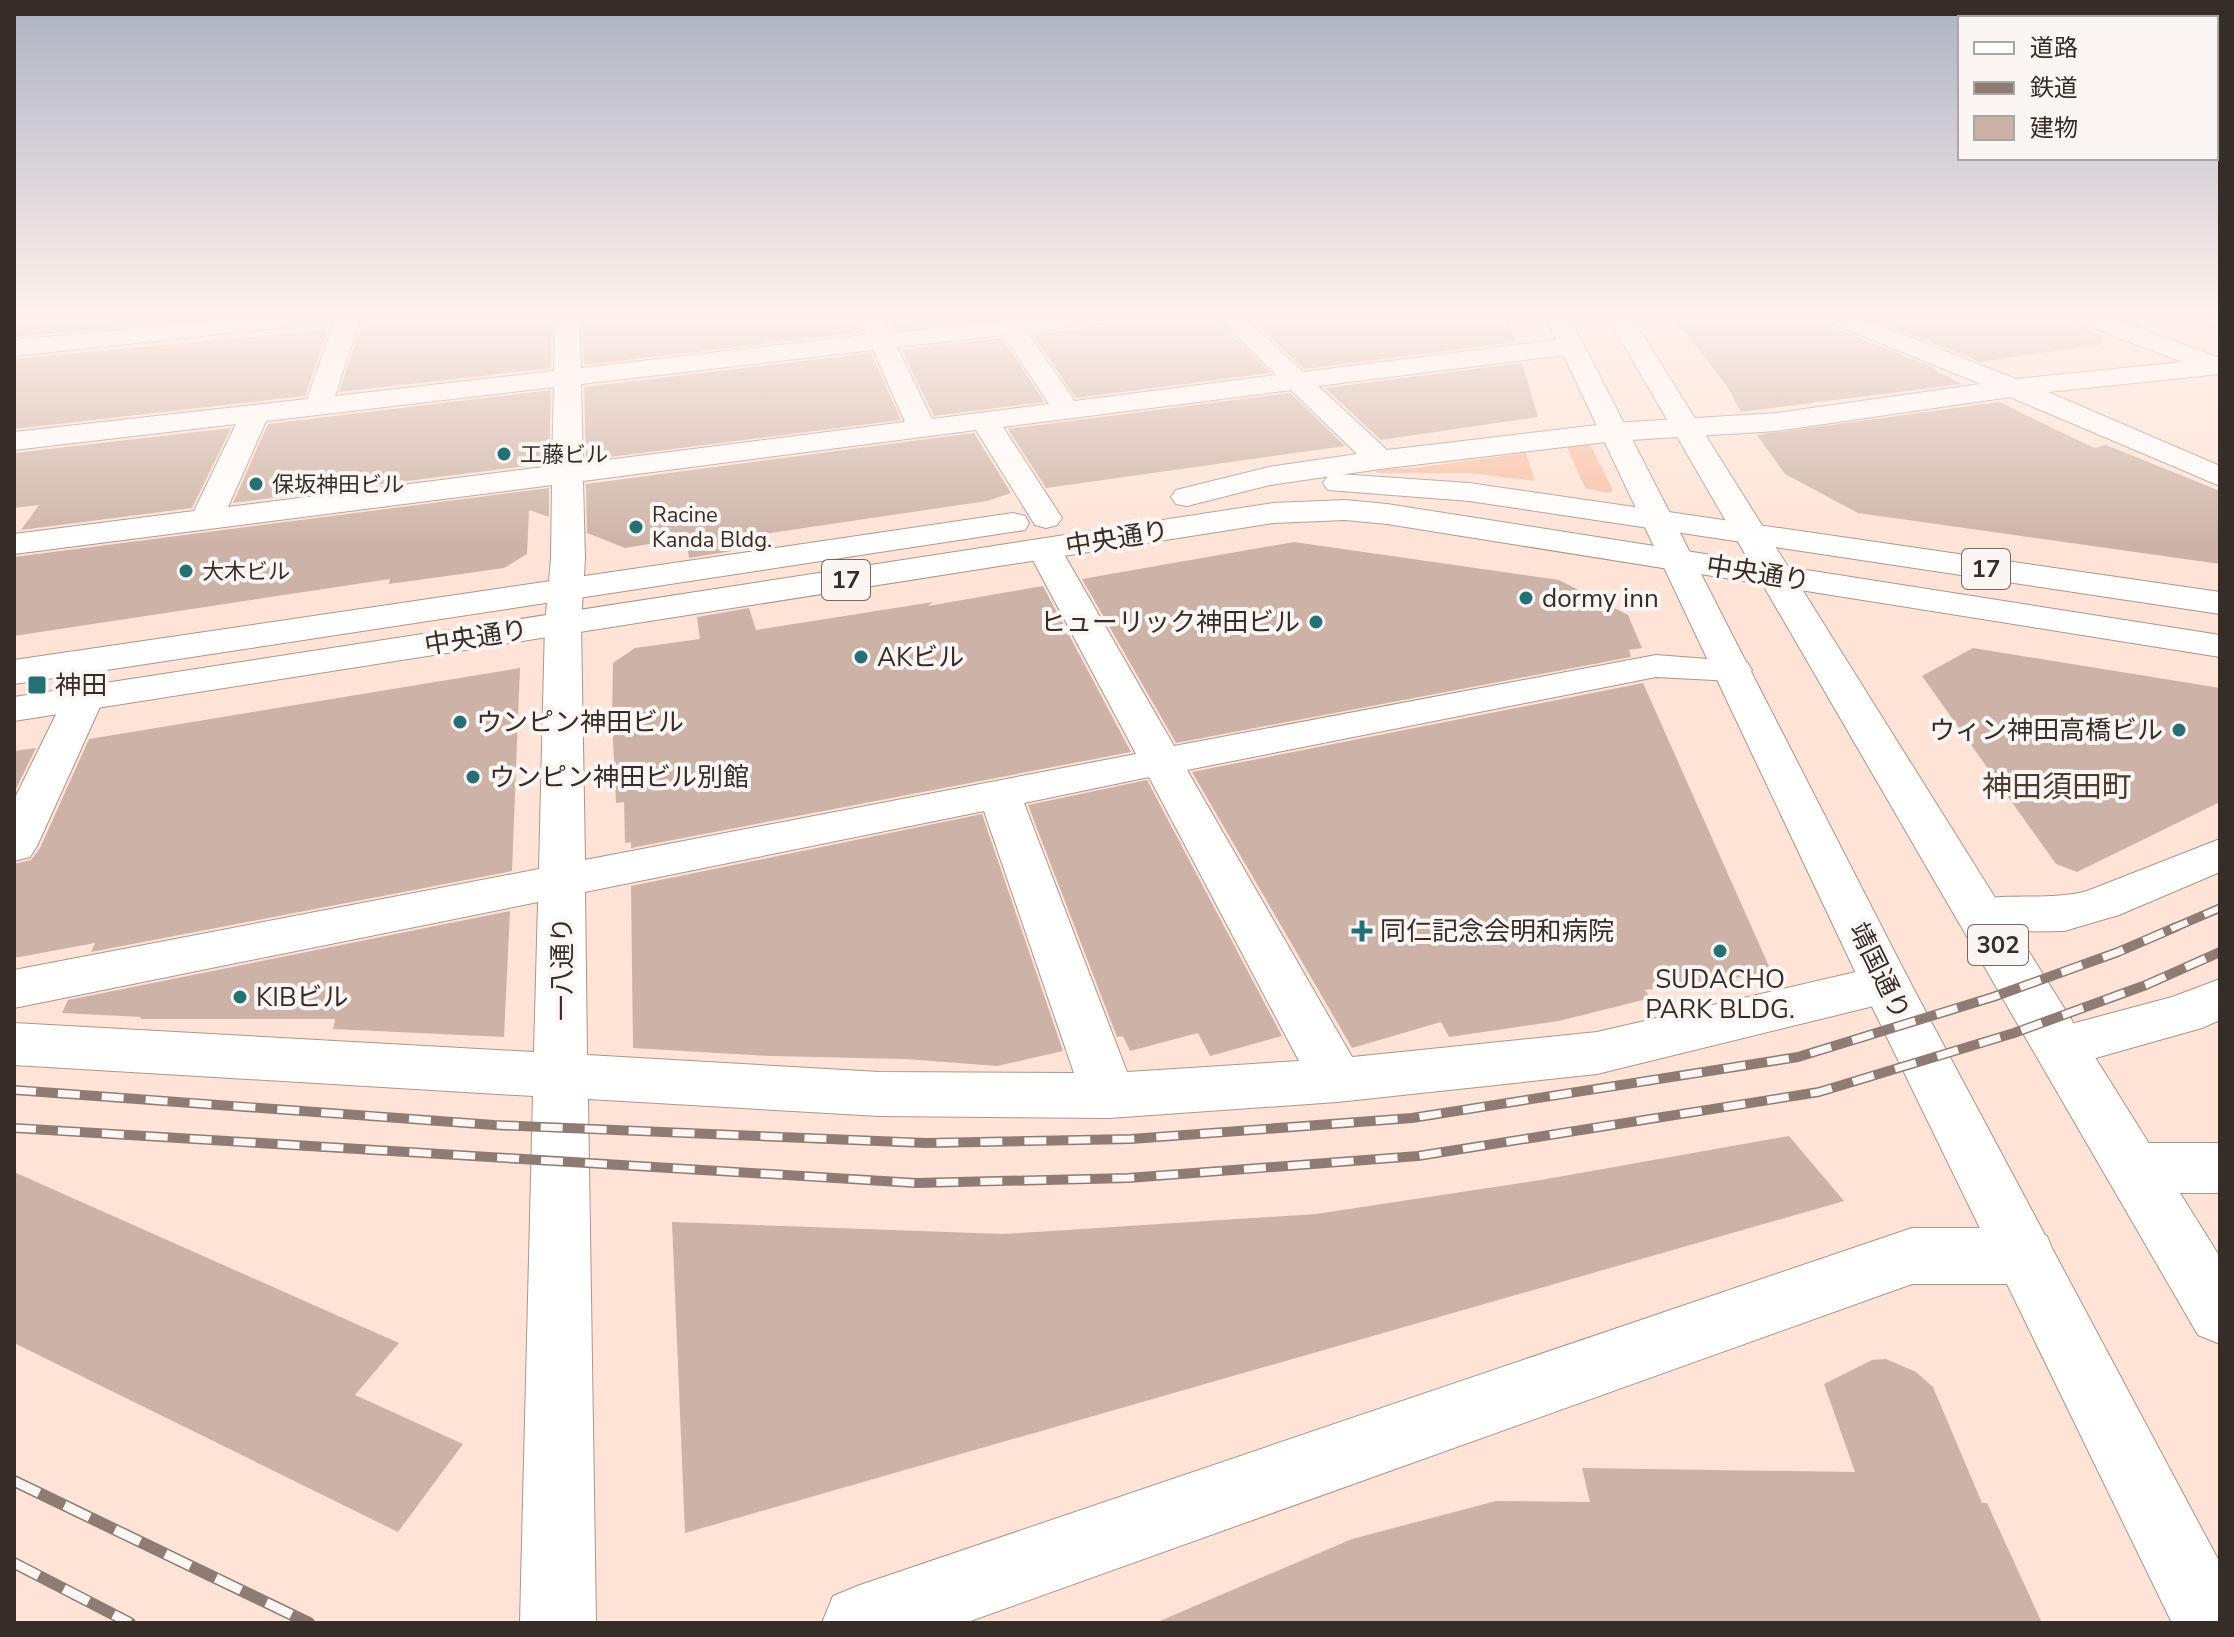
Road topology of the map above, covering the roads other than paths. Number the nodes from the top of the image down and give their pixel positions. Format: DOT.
graph roads {
  1 [pos="323,392"];
  2 [pos="434,392"];
  3 [pos="565,392"];
  4 [pos="906,392"];
  5 [pos="1055,392"];
  6 [pos="1212,392"];
  7 [pos="1309,392"];
  8 [pos="1594,392"];
  9 [pos="1666,392"];
  10 [pos="1983,392"];
  11 [pos="2024,392"];
  12 [pos="318,406"];
  13 [pos="1067,410"];
  14 [pos="255,413"];
  15 [pos="985,421"];
  16 [pos="1688,427"];
  17 [pos="922,428"];
  18 [pos="1614,432"];
  19 [pos="14,441"];
  20 [pos="1380,460"];
  21 [pos="567,472"];
  22 [pos="2220,477"];
  23 [pos="1187,497"];
  24 [pos="207,519"];
  25 [pos="1658,520"];
  26 [pos="1752,533"];
  27 [pos="1045,534"];
  28 [pos="14,544"];
  29 [pos="1679,561"];
  30 [pos="1778,576"];
  31 [pos="2220,603"];
  32 [pos="563,607"];
  33 [pos="2220,646"];
  34 [pos="1733,670"];
  35 [pos="14,672"];
  36 [pos="84,698"];
  37 [pos="14,709"];
  38 [pos="1159,761"];
  39 [pos="999,793"];
  40 [pos="14,846"];
  41 [pos="2220,854"];
  42 [pos="562,882"];
  43 [pos="1980,915"];
  44 [pos="1886,984"];
  45 [pos="14,989"];
  46 [pos="2220,998"];
  47 [pos="14,1044"];
  48 [pos="2060,1047"];
  49 [pos="561,1076"];
  50 [pos="1337,1080"];
  51 [pos="1109,1096"];
  52 [pos="2132,1168"];
  53 [pos="2220,1168"];
  54 [pos="2025,1256"];
  55 [pos="2220,1314"];
  56 [pos="558,1623"];
  57 [pos="860,1623"];
  58 [pos="2211,1623"];
  1 -- 12 [label="main road"];
  2 -- 12 [label="main road"];
  3 -- 21 [label="main road, 一八通り"];
  4 -- 17 [label="main road"];
  5 -- 13 [label="main road"];
  6 -- 13 [label="main road"];
  7 -- 20 [label="main road"];
  8 -- 18 [label="main road, 靖国通り"];
  9 -- 16 [label="main road, 302"];
  10 -- 16 [label="main road"];
  11 -- 22 [label="main road"];
  12 -- 14 [label="main road"];
  13 -- 15 [label="main road"];
  14 -- 19 [label="main road"];
  14 -- 24 [label="main road"];
  15 -- 17 [label="main road"];
  15 -- 27 [label="main road"];
  16 -- 18 [label="main road"];
  16 -- 26 [label="main road, 302"];
  17 -- 21 [label="main road"];
  18 -- 20 [label="main road"];
  18 -- 25 [label="main road, 靖国通り"];
  20 -- 23 [label="main road"];
  21 -- 24 [label="main road"];
  21 -- 32 [label="main road, 一八通り"];
  23 -- 25 [label="main road, 中央通り / 17"];
  23 -- 27 [label="main road, 中央通り / 17"];
  24 -- 28 [label="main road"];
  25 -- 26 [label="main road, 中央通り / 17"];
  25 -- 29 [label="main road, 靖国通り"];
  26 -- 30 [label="main road, 302"];
  26 -- 31 [label="main road, 中央通り / 17"];
  27 -- 29 [label="main road, 中央通り / 17"];
  27 -- 32 [label="main road, 中央通り / 17"];
  27 -- 38 [label="main road"];
  29 -- 30 [label="main road, 中央通り / 17"];
  29 -- 34 [label="main road, 靖国通り"];
  30 -- 33 [label="main road, 中央通り / 17"];
  30 -- 43 [label="main road, 302"];
  32 -- 35 [label="main road, 中央通り / 17"];
  32 -- 36 [label="main road, 中央通り / 17"];
  32 -- 42 [label="main road, 一八通り"];
  34 -- 38 [label="main road"];
  34 -- 44 [label="main road, 靖国通り"];
  36 -- 37 [label="main road, 中央通り / 17"];
  36 -- 40 [label="main road"];
  38 -- 39 [label="main road"];
  38 -- 50 [label="main road"];
  39 -- 42 [label="main road"];
  39 -- 51 [label="main road"];
  41 -- 43 [label="main road"];
  42 -- 45 [label="main road"];
  42 -- 49 [label="main road, 一八通り"];
  43 -- 48 [label="main road, 302"];
  44 -- 50 [label="main road"];
  44 -- 54 [label="main road, 靖国通り"];
  46 -- 48 [label="main road"];
  47 -- 49 [label="main road"];
  48 -- 52 [label="main road, 302"];
  49 -- 51 [label="main road"];
  49 -- 56 [label="main road, 一八通り"];
  50 -- 51 [label="main road"];
  52 -- 53 [label="main road"];
  52 -- 55 [label="main road, 302"];
  54 -- 57 [label="main road"];
  54 -- 58 [label="main road, 靖国通り"];
}
